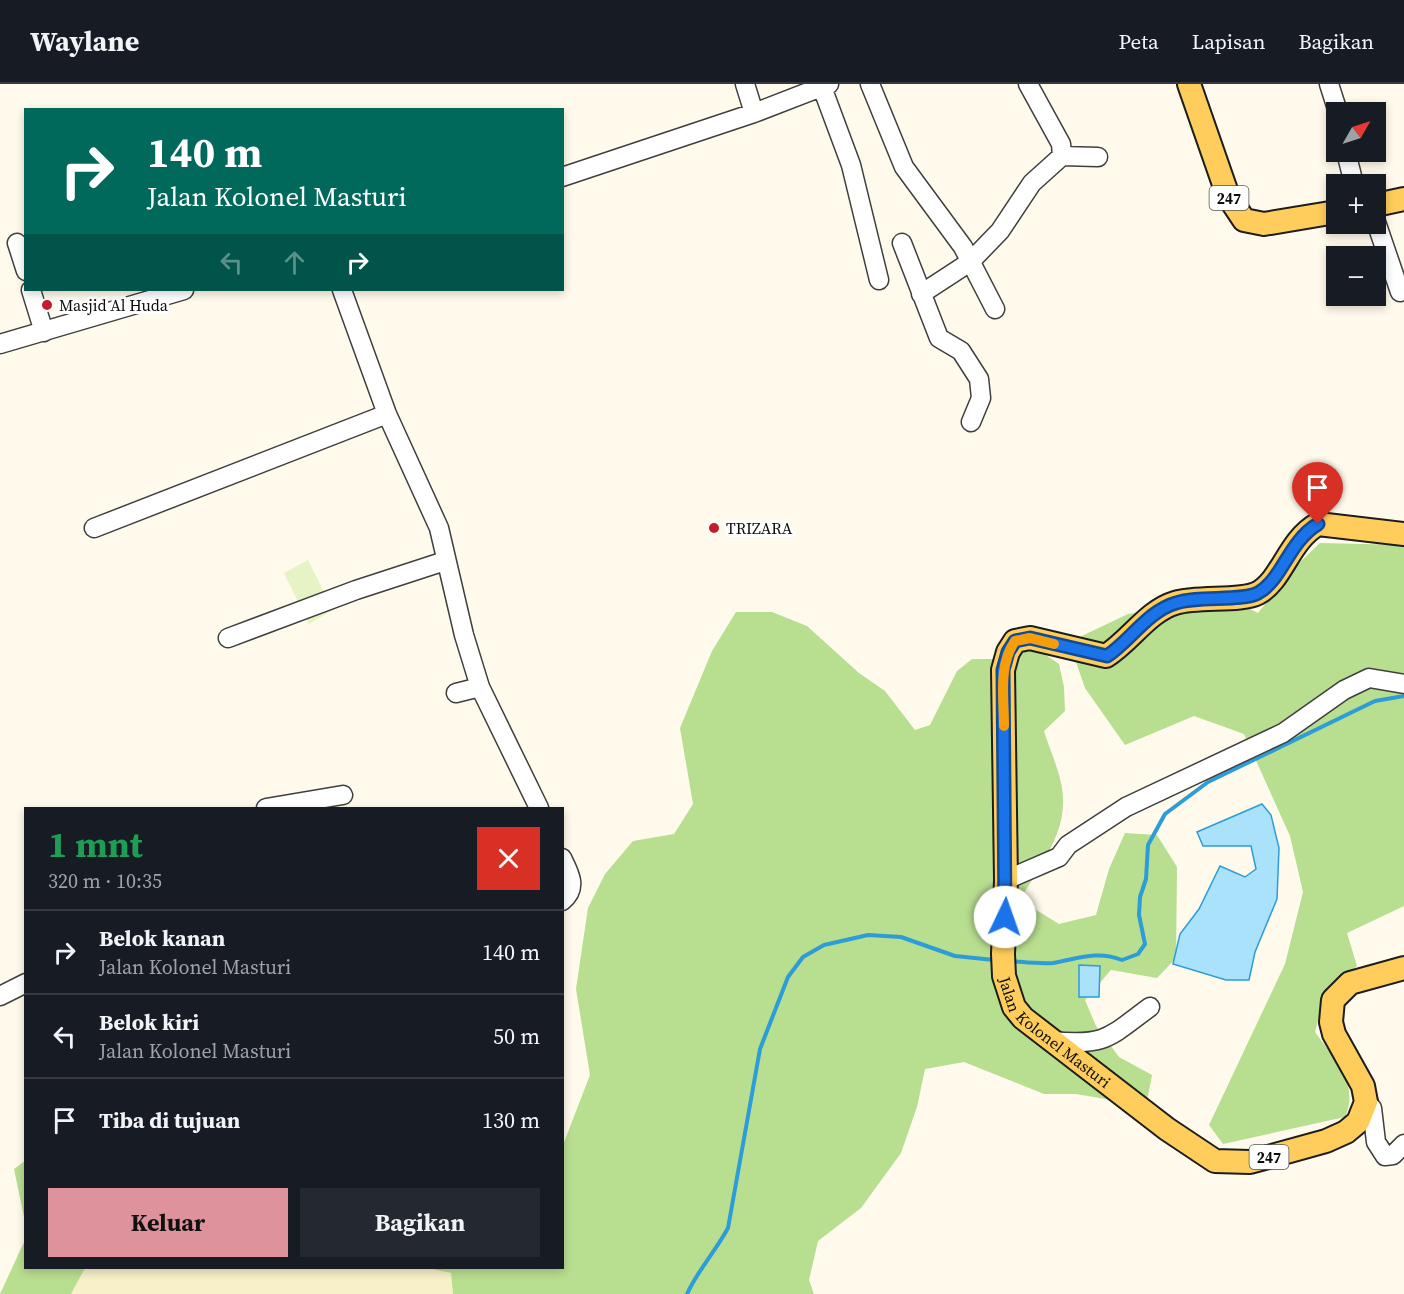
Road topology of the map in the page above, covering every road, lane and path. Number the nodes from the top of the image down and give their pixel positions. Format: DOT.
graph roads {
  1 [pos="745,84"];
  2 [pos="870,84"];
  3 [pos="1028,84"];
  4 [pos="1190,84"];
  5 [pos="1329,84"];
  6 [pos="825,85"];
  7 [pos="792,92"];
  8 [pos="1335,102"];
  9 [pos="754,113"];
  10 [pos="1062,156"];
  11 [pos="1098,157"];
  12 [pos="564,176"];
  13 [pos="1404,199"];
  14 [pos="1386,203"];
  15 [pos="1326,214"];
  16 [pos="1380,234"];
  17 [pos="17,243"];
  18 [pos="902,243"];
  19 [pos="970,262"];
  20 [pos="24,265"];
  21 [pos="879,280"];
  22 [pos="31,291"];
  23 [pos="181,291"];
  24 [pos="342,291"];
  25 [pos="1400,292"];
  26 [pos="921,294"];
  27 [pos="995,309"];
  28 [pos="44,332"];
  29 [pos="0,345"];
  30 [pos="387,414"];
  31 [pos="971,422"];
  32 [pos="94,528"];
  33 [pos="1404,534"];
  34 [pos="445,561"];
  35 [pos="228,639"];
  36 [pos="1404,684"];
  37 [pos="480,687"];
  38 [pos="456,693"];
  39 [pos="343,795"];
  40 [pos="272,807"];
  41 [pos="539,807"];
  42 [pos="564,863"];
  43 [pos="1006,880"];
  44 [pos="564,899"];
  45 [pos="1404,968"];
  46 [pos="24,984"];
  47 [pos="0,996"];
  48 [pos="1150,1007"];
  49 [pos="1053,1041"];
  50 [pos="1366,1102"];
  51 [pos="1404,1144"];
  1 -- 9 [label="street"];
  2 -- 19 [label="street"];
  3 -- 10 [label="street"];
  4 -- 15 [label="main road, 247"];
  5 -- 8 [label="street"];
  6 -- 7 [label="street"];
  6 -- 21 [label="street"];
  7 -- 9 [label="street"];
  9 -- 12 [label="street"];
  10 -- 11 [label="street"];
  10 -- 19 [label="street"];
  13 -- 14 [label="main road"];
  16 -- 25 [label="street"];
  17 -- 20 [label="street"];
  18 -- 26 [label="street"];
  19 -- 26 [label="street"];
  19 -- 27 [label="street"];
  22 -- 28 [label="street"];
  23 -- 28 [label="street"];
  24 -- 30 [label="street"];
  26 -- 31 [label="street"];
  28 -- 29 [label="street"];
  30 -- 32 [label="street"];
  30 -- 34 [label="street"];
  33 -- 43 [label="main road, Jalan Kolonel Masturi / 247"];
  34 -- 35 [label="street"];
  34 -- 37 [label="street"];
  36 -- 43 [label="street"];
  37 -- 38 [label="street"];
  37 -- 41 [label="street"];
  39 -- 40 [label="street"];
  42 -- 44 [label="street"];
  43 -- 49 [label="main road, Jalan Kolonel Masturi / 247"];
  45 -- 50 [label="main road"];
  46 -- 47 [label="street"];
  48 -- 49 [label="street"];
  49 -- 50 [label="main road, Jalan Kolonel Masturi / 247"];
  50 -- 51 [label="street"];
}
